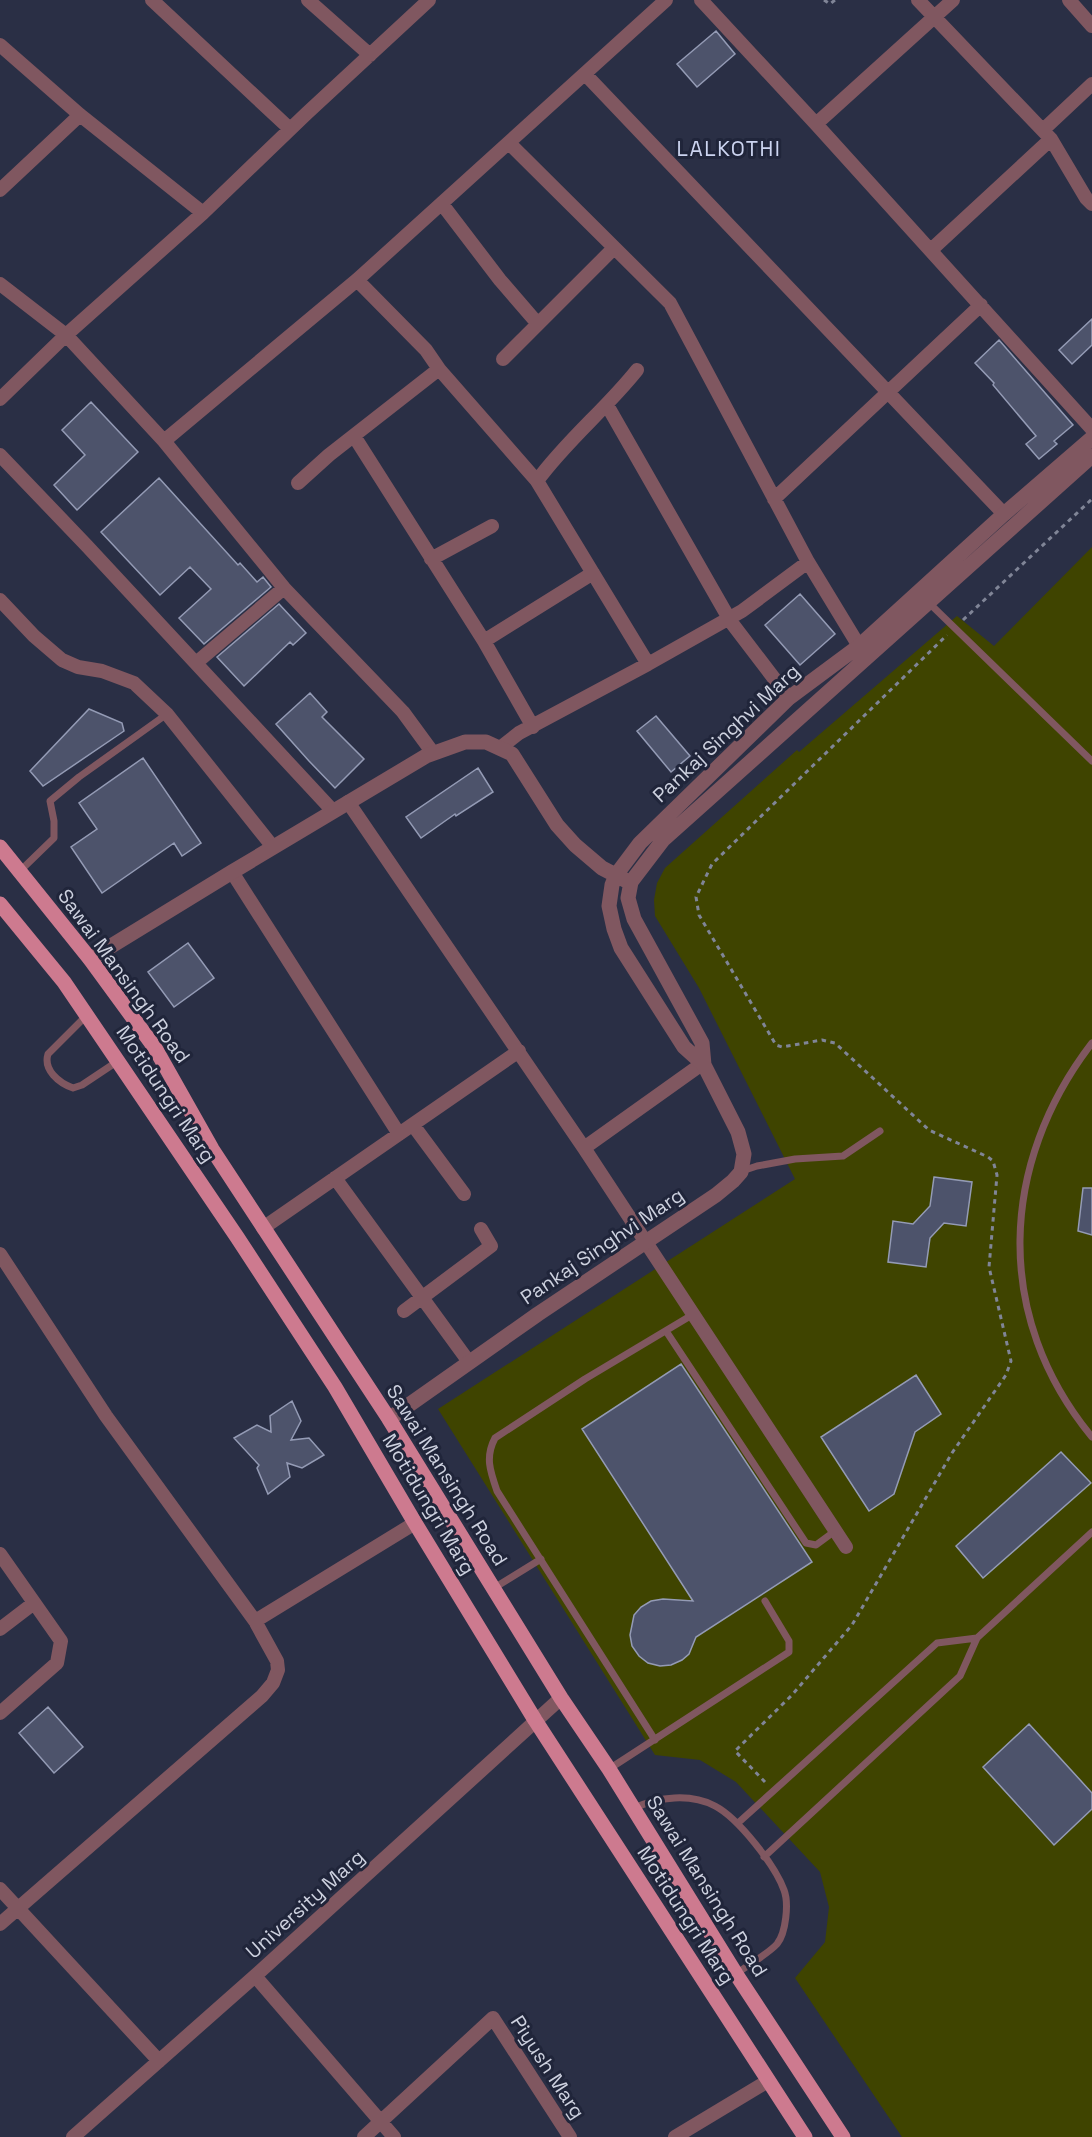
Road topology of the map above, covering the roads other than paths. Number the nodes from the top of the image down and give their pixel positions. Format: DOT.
graph roads {
  1 [pos="152,0"];
  2 [pos="308,0"];
  3 [pos="429,0"];
  4 [pos="666,0"];
  5 [pos="701,0"];
  6 [pos="918,0"];
  7 [pos="952,0"];
  8 [pos="1069,0"];
  9 [pos="934,17"];
  10 [pos="1092,26"];
  11 [pos="0,45"];
  12 [pos="370,55"];
  13 [pos="585,74"];
  14 [pos="1092,84"];
  15 [pos="80,116"];
  16 [pos="816,124"];
  17 [pos="291,129"];
  18 [pos="1047,134"];
  19 [pos="509,143"];
  20 [pos="0,190"];
  21 [pos="1090,198"];
  22 [pos="442,204"];
  23 [pos="203,213"];
  24 [pos="614,248"];
  25 [pos="931,250"];
  26 [pos="357,280"];
  27 [pos="0,284"];
  28 [pos="981,305"];
  29 [pos="538,324"];
  30 [pos="66,335"];
  31 [pos="503,360"];
  32 [pos="439,369"];
  33 [pos="637,370"];
  34 [pos="889,392"];
  35 [pos="0,399"];
  36 [pos="607,405"];
  37 [pos="1092,429"];
  38 [pos="354,436"];
  39 [pos="1092,438"];
  40 [pos="164,441"];
  41 [pos="0,455"];
  42 [pos="1092,456"];
  43 [pos="537,481"];
  44 [pos="297,483"];
  45 [pos="774,499"];
  46 [pos="1009,519"];
  47 [pos="492,525"];
  48 [pos="431,559"];
  49 [pos="808,562"];
  50 [pos="593,573"];
  51 [pos="284,588"];
  52 [pos="0,600"];
  53 [pos="928,602"];
  54 [pos="729,618"];
  55 [pos="484,641"];
  56 [pos="863,652"];
  57 [pos="196,663"];
  58 [pos="648,664"];
  59 [pos="789,698"];
  60 [pos="167,714"];
  61 [pos="802,716"];
  62 [pos="533,727"];
  63 [pos="500,748"];
  64 [pos="433,753"];
  65 [pos="1092,761"];
  66 [pos="348,802"];
  67 [pos="333,811"];
  68 [pos="0,846"];
  69 [pos="273,847"];
  70 [pos="20,870"];
  71 [pos="232,872"];
  72 [pos="616,875"];
  73 [pos="631,882"];
  74 [pos="0,904"];
  75 [pos="90,959"];
  76 [pos="87,1016"];
  77 [pos="1092,1043"];
  78 [pos="519,1052"];
  79 [pos="118,1061"];
  80 [pos="704,1065"];
  81 [pos="413,1125"];
  82 [pos="879,1131"];
  83 [pos="399,1134"];
  84 [pos="584,1148"];
  85 [pos="741,1172"];
  86 [pos="335,1178"];
  87 [pos="464,1194"];
  88 [pos="263,1228"];
  89 [pos="481,1228"];
  90 [pos="644,1242"];
  91 [pos="0,1254"];
  92 [pos="422,1298"];
  93 [pos="404,1311"];
  94 [pos="692,1315"];
  95 [pos="666,1331"];
  96 [pos="469,1362"];
  97 [pos="389,1419"];
  98 [pos="1092,1437"];
  99 [pos="415,1523"];
  100 [pos="836,1530"];
  101 [pos="1092,1532"];
  102 [pos="846,1547"];
  103 [pos="0,1554"];
  104 [pos="541,1559"];
  105 [pos="493,1589"];
  106 [pos="765,1601"];
  107 [pos="34,1603"];
  108 [pos="255,1621"];
  109 [pos="0,1629"];
  110 [pos="977,1638"];
  111 [pos="561,1698"];
  112 [pos="0,1713"];
  113 [pos="535,1720"];
  114 [pos="655,1740"];
  115 [pos="609,1769"];
  116 [pos="634,1808"];
  117 [pos="738,1823"];
  118 [pos="765,1857"];
  119 [pos="0,1889"];
  120 [pos="18,1907"];
  121 [pos="0,1924"];
  122 [pos="736,1974"];
  123 [pos="255,1976"];
  124 [pos="159,2061"];
  125 [pos="768,2081"];
  126 [pos="381,2122"];
  127 [pos="73,2137"];
  128 [pos="364,2137"];
  129 [pos="394,2137"];
  130 [pos="570,2137"];
  131 [pos="675,2137"];
  132 [pos="805,2137"];
  133 [pos="843,2137"];
  1 -- 17 [label="street"];
  2 -- 12 [label="street"];
  3 -- 12 [label="street"];
  4 -- 13 [label="street"];
  5 -- 16 [label="street"];
  6 -- 9 [label="street"];
  7 -- 9 [label="street"];
  8 -- 10 [label="street"];
  9 -- 16 [label="street"];
  9 -- 18 [label="street"];
  11 -- 15 [label="street"];
  12 -- 17 [label="street"];
  13 -- 19 [label="street"];
  13 -- 34 [label="street"];
  14 -- 18 [label="street"];
  15 -- 20 [label="street"];
  15 -- 23 [label="street"];
  16 -- 25 [label="street"];
  17 -- 23 [label="street"];
  18 -- 21 [label="street"];
  18 -- 25 [label="street"];
  19 -- 22 [label="street"];
  19 -- 24 [label="street"];
  22 -- 26 [label="street"];
  22 -- 29 [label="street"];
  23 -- 30 [label="street"];
  24 -- 29 [label="street"];
  24 -- 45 [label="street"];
  25 -- 28 [label="street"];
  26 -- 32 [label="street"];
  26 -- 40 [label="street"];
  27 -- 30 [label="street"];
  28 -- 34 [label="street"];
  28 -- 37 [label="street"];
  29 -- 31 [label="street"];
  30 -- 35 [label="street"];
  30 -- 40 [label="street"];
  32 -- 38 [label="street"];
  32 -- 43 [label="street"];
  33 -- 36 [label="street"];
  34 -- 45 [label="street"];
  34 -- 46 [label="street"];
  36 -- 43 [label="street"];
  36 -- 54 [label="street"];
  38 -- 44 [label="street"];
  38 -- 48 [label="street"];
  39 -- 46 [label="street, Pankaj Singhvi Marg"];
  40 -- 51 [label="street"];
  41 -- 57 [label="street"];
  42 -- 46 [label="street, Pankaj Singhvi Marg"];
  43 -- 50 [label="street"];
  45 -- 49 [label="street"];
  46 -- 53 [label="street, Pankaj Singhvi Marg"];
  46 -- 56 [label="street, Pankaj Singhvi Marg"];
  47 -- 48 [label="street"];
  48 -- 55 [label="street"];
  49 -- 54 [label="street"];
  49 -- 56 [label="street"];
  50 -- 55 [label="street"];
  50 -- 58 [label="street"];
  51 -- 57 [label="street"];
  51 -- 64 [label="street"];
  52 -- 60 [label="street"];
  53 -- 56 [label="street, Pankaj Singhvi Marg"];
  53 -- 65 [label="lane"];
  54 -- 58 [label="street"];
  54 -- 59 [label="street"];
  55 -- 62 [label="street"];
  56 -- 59 [label="street, Pankaj Singhvi Marg"];
  56 -- 61 [label="street, Pankaj Singhvi Marg"];
  57 -- 67 [label="street"];
  58 -- 62 [label="street"];
  59 -- 61 [label="street"];
  59 -- 72 [label="street, Pankaj Singhvi Marg"];
  60 -- 69 [label="street"];
  60 -- 70 [label="lane"];
  61 -- 73 [label="street, Pankaj Singhvi Marg"];
  62 -- 63 [label="street"];
  63 -- 64 [label="street"];
  63 -- 72 [label="street"];
  64 -- 66 [label="street"];
  66 -- 67 [label="street"];
  66 -- 78 [label="street"];
  67 -- 69 [label="street"];
  68 -- 70 [label="main road, Sawai Mansingh Road"];
  69 -- 71 [label="street"];
  70 -- 75 [label="main road, Sawai Mansingh Road"];
  71 -- 75 [label="street"];
  71 -- 83 [label="street"];
  72 -- 73 [label="street"];
  72 -- 80 [label="street, Pankaj Singhvi Marg"];
  73 -- 80 [label="street, Pankaj Singhvi Marg"];
  74 -- 76 [label="main road, Motidungri Marg"];
  75 -- 88 [label="main road, Sawai Mansingh Road"];
  76 -- 79 [label="main road, Motidungri Marg"];
  76 -- 79 [label="lane"];
  77 -- 98 [label="lane"];
  78 -- 81 [label="street"];
  78 -- 84 [label="street"];
  79 -- 99 [label="main road, Motidungri Marg"];
  80 -- 84 [label="street"];
  80 -- 85 [label="street, Pankaj Singhvi Marg"];
  81 -- 83 [label="street"];
  81 -- 87 [label="street"];
  82 -- 85 [label="lane"];
  83 -- 86 [label="street"];
  84 -- 90 [label="street"];
  85 -- 90 [label="street, Pankaj Singhvi Marg"];
  86 -- 88 [label="street"];
  86 -- 92 [label="street"];
  88 -- 97 [label="main road, Sawai Mansingh Road"];
  89 -- 92 [label="street"];
  90 -- 94 [label="street"];
  90 -- 96 [label="street, Pankaj Singhvi Marg"];
  91 -- 108 [label="street"];
  92 -- 93 [label="street"];
  92 -- 96 [label="street"];
  94 -- 95 [label="lane"];
  94 -- 100 [label="street"];
  95 -- 100 [label="lane"];
  95 -- 104 [label="lane"];
  96 -- 97 [label="street, Pankaj Singhvi Marg"];
  97 -- 105 [label="main road, Sawai Mansingh Road"];
  99 -- 108 [label="street"];
  99 -- 113 [label="main road, Motidungri Marg"];
  100 -- 102 [label="street"];
  101 -- 110 [label="lane"];
  103 -- 107 [label="street"];
  104 -- 105 [label="lane"];
  104 -- 114 [label="lane"];
  105 -- 111 [label="main road, Sawai Mansingh Road"];
  106 -- 114 [label="lane"];
  107 -- 109 [label="street"];
  107 -- 112 [label="street"];
  108 -- 120 [label="street"];
  110 -- 117 [label="lane"];
  110 -- 118 [label="lane"];
  111 -- 113 [label="street, University Marg"];
  111 -- 115 [label="main road, Sawai Mansingh Road"];
  113 -- 123 [label="street, University Marg"];
  113 -- 125 [label="main road, Motidungri Marg"];
  114 -- 115 [label="lane"];
  115 -- 116 [label="main road, Sawai Mansingh Road"];
  116 -- 117 [label="lane"];
  116 -- 122 [label="main road, Sawai Mansingh Road"];
  117 -- 118 [label="lane"];
  118 -- 122 [label="lane"];
  119 -- 120 [label="street"];
  120 -- 121 [label="street"];
  120 -- 124 [label="street"];
  122 -- 133 [label="main road, Sawai Mansingh Road"];
  123 -- 124 [label="street, University Marg"];
  123 -- 126 [label="street"];
  124 -- 127 [label="street, University Marg"];
  125 -- 131 [label="street"];
  125 -- 132 [label="main road, Motidungri Marg"];
  126 -- 128 [label="street"];
  126 -- 129 [label="street"];
  126 -- 130 [label="street, Piyush Marg"];
}
